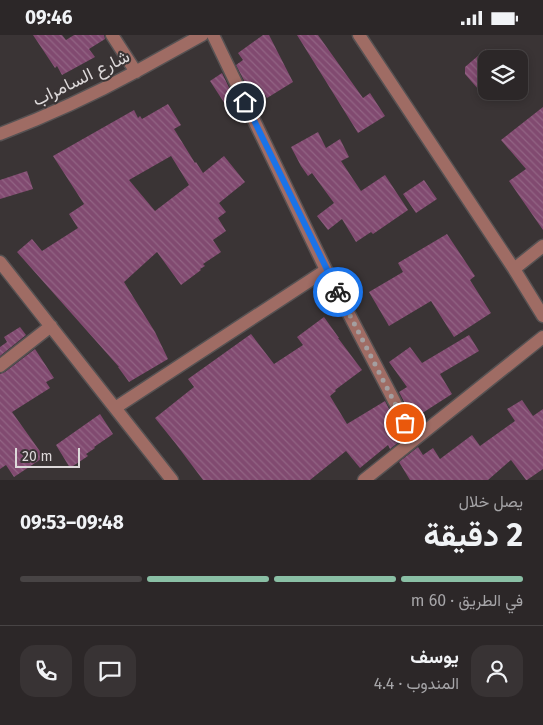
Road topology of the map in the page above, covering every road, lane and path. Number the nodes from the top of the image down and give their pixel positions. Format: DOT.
graph roads {
  1 [pos="112,35"];
  2 [pos="202,35"];
  3 [pos="212,35"];
  4 [pos="359,35"];
  5 [pos="136,72"];
  6 [pos="0,134"];
  7 [pos="543,246"];
  8 [pos="0,262"];
  9 [pos="514,269"];
  10 [pos="326,270"];
  11 [pos="543,316"];
  12 [pos="51,326"];
  13 [pos="543,337"];
  14 [pos="0,366"];
  15 [pos="114,409"];
  16 [pos="414,439"];
  17 [pos="172,480"];
  18 [pos="364,480"];
  1 -- 5 [label="street"];
  2 -- 5 [label="street, شارع السامراب"];
  3 -- 10 [label="street"];
  4 -- 9 [label="street"];
  5 -- 6 [label="street, شارع السامراب"];
  7 -- 9 [label="street"];
  8 -- 12 [label="street"];
  9 -- 11 [label="street"];
  10 -- 15 [label="street"];
  10 -- 16 [label="street"];
  12 -- 14 [label="street"];
  12 -- 15 [label="street"];
  13 -- 16 [label="street"];
  15 -- 17 [label="street"];
  16 -- 18 [label="street"];
}
